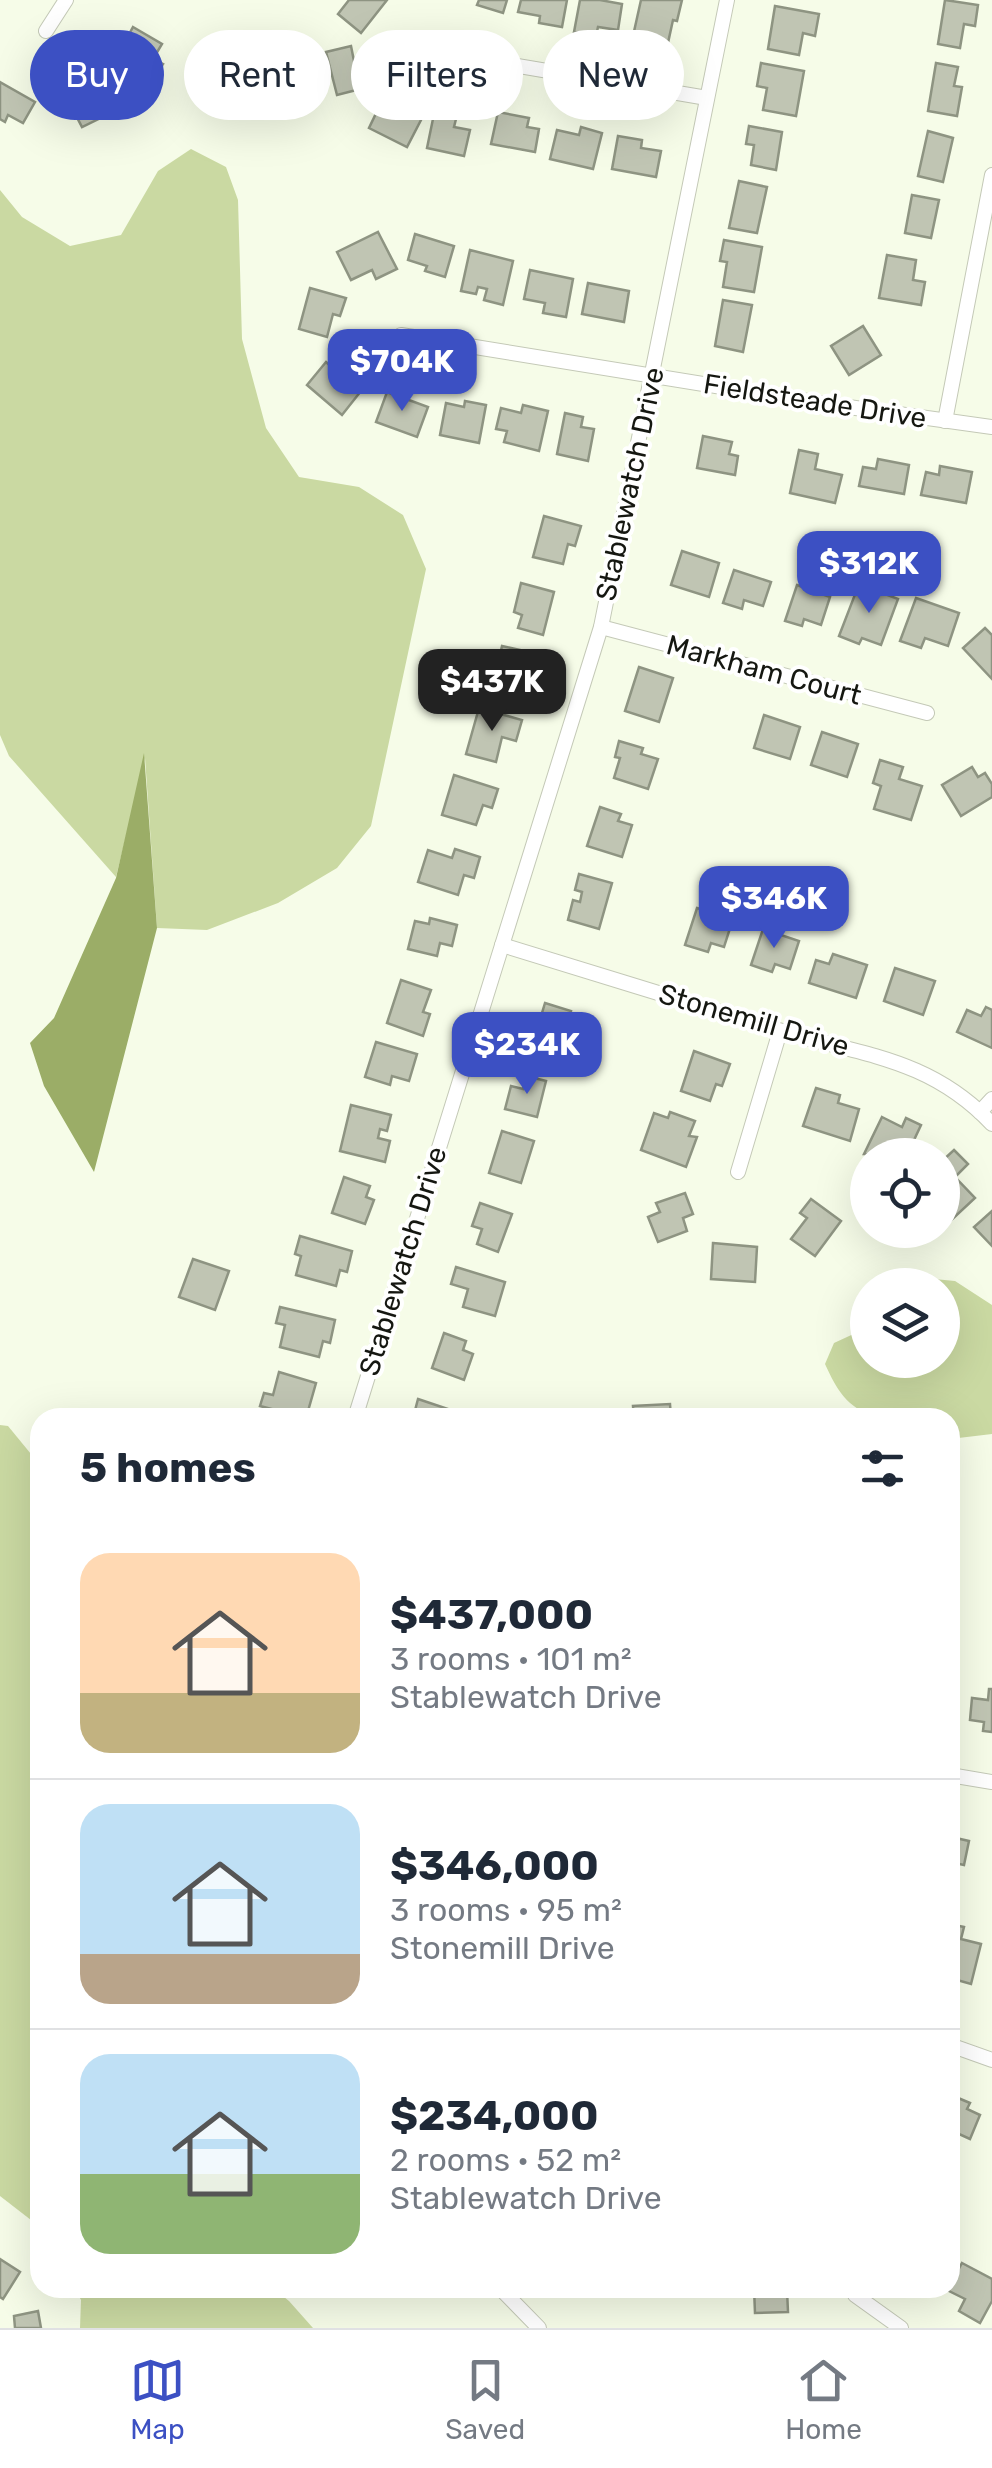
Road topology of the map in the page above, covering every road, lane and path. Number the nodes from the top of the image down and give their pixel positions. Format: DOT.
graph roads {
  1 [pos="66,0"];
  2 [pos="727,0"];
  3 [pos="46,30"];
  4 [pos="523,67"];
  5 [pos="707,98"];
  6 [pos="992,174"];
  7 [pos="401,335"];
  8 [pos="653,376"];
  9 [pos="946,420"];
  10 [pos="992,427"];
  11 [pos="601,626"];
  12 [pos="928,712"];
  13 [pos="502,944"];
  14 [pos="780,1031"];
  15 [pos="992,1099"];
  16 [pos="980,1112"];
  17 [pos="992,1124"];
  18 [pos="738,1172"];
  19 [pos="357,1408"];
  20 [pos="960,1777"];
  21 [pos="992,1782"];
  22 [pos="960,2049"];
  23 [pos="992,2060"];
  24 [pos="510,2298"];
  25 [pos="859,2298"];
  26 [pos="539,2328"];
  27 [pos="901,2328"];
  1 -- 3 [label="street"];
  2 -- 5 [label="street, Stablewatch Drive"];
  4 -- 5 [label="street"];
  5 -- 8 [label="street, Stablewatch Drive"];
  6 -- 9 [label="street"];
  7 -- 8 [label="street, Fieldsteade Drive"];
  8 -- 9 [label="street, Fieldsteade Drive"];
  8 -- 11 [label="street, Stablewatch Drive"];
  9 -- 10 [label="street, Fieldsteade Drive"];
  11 -- 12 [label="street, Markham Court"];
  11 -- 13 [label="street, Stablewatch Drive"];
  13 -- 14 [label="street, Stonemill Drive"];
  13 -- 19 [label="street, Stablewatch Drive"];
  14 -- 16 [label="street, Stonemill Drive"];
  14 -- 18 [label="street"];
  15 -- 16 [label="street"];
  16 -- 17 [label="street, Stonemill Drive"];
  20 -- 21 [label="street"];
  22 -- 23 [label="street"];
  24 -- 26 [label="street"];
  25 -- 27 [label="street"];
}
